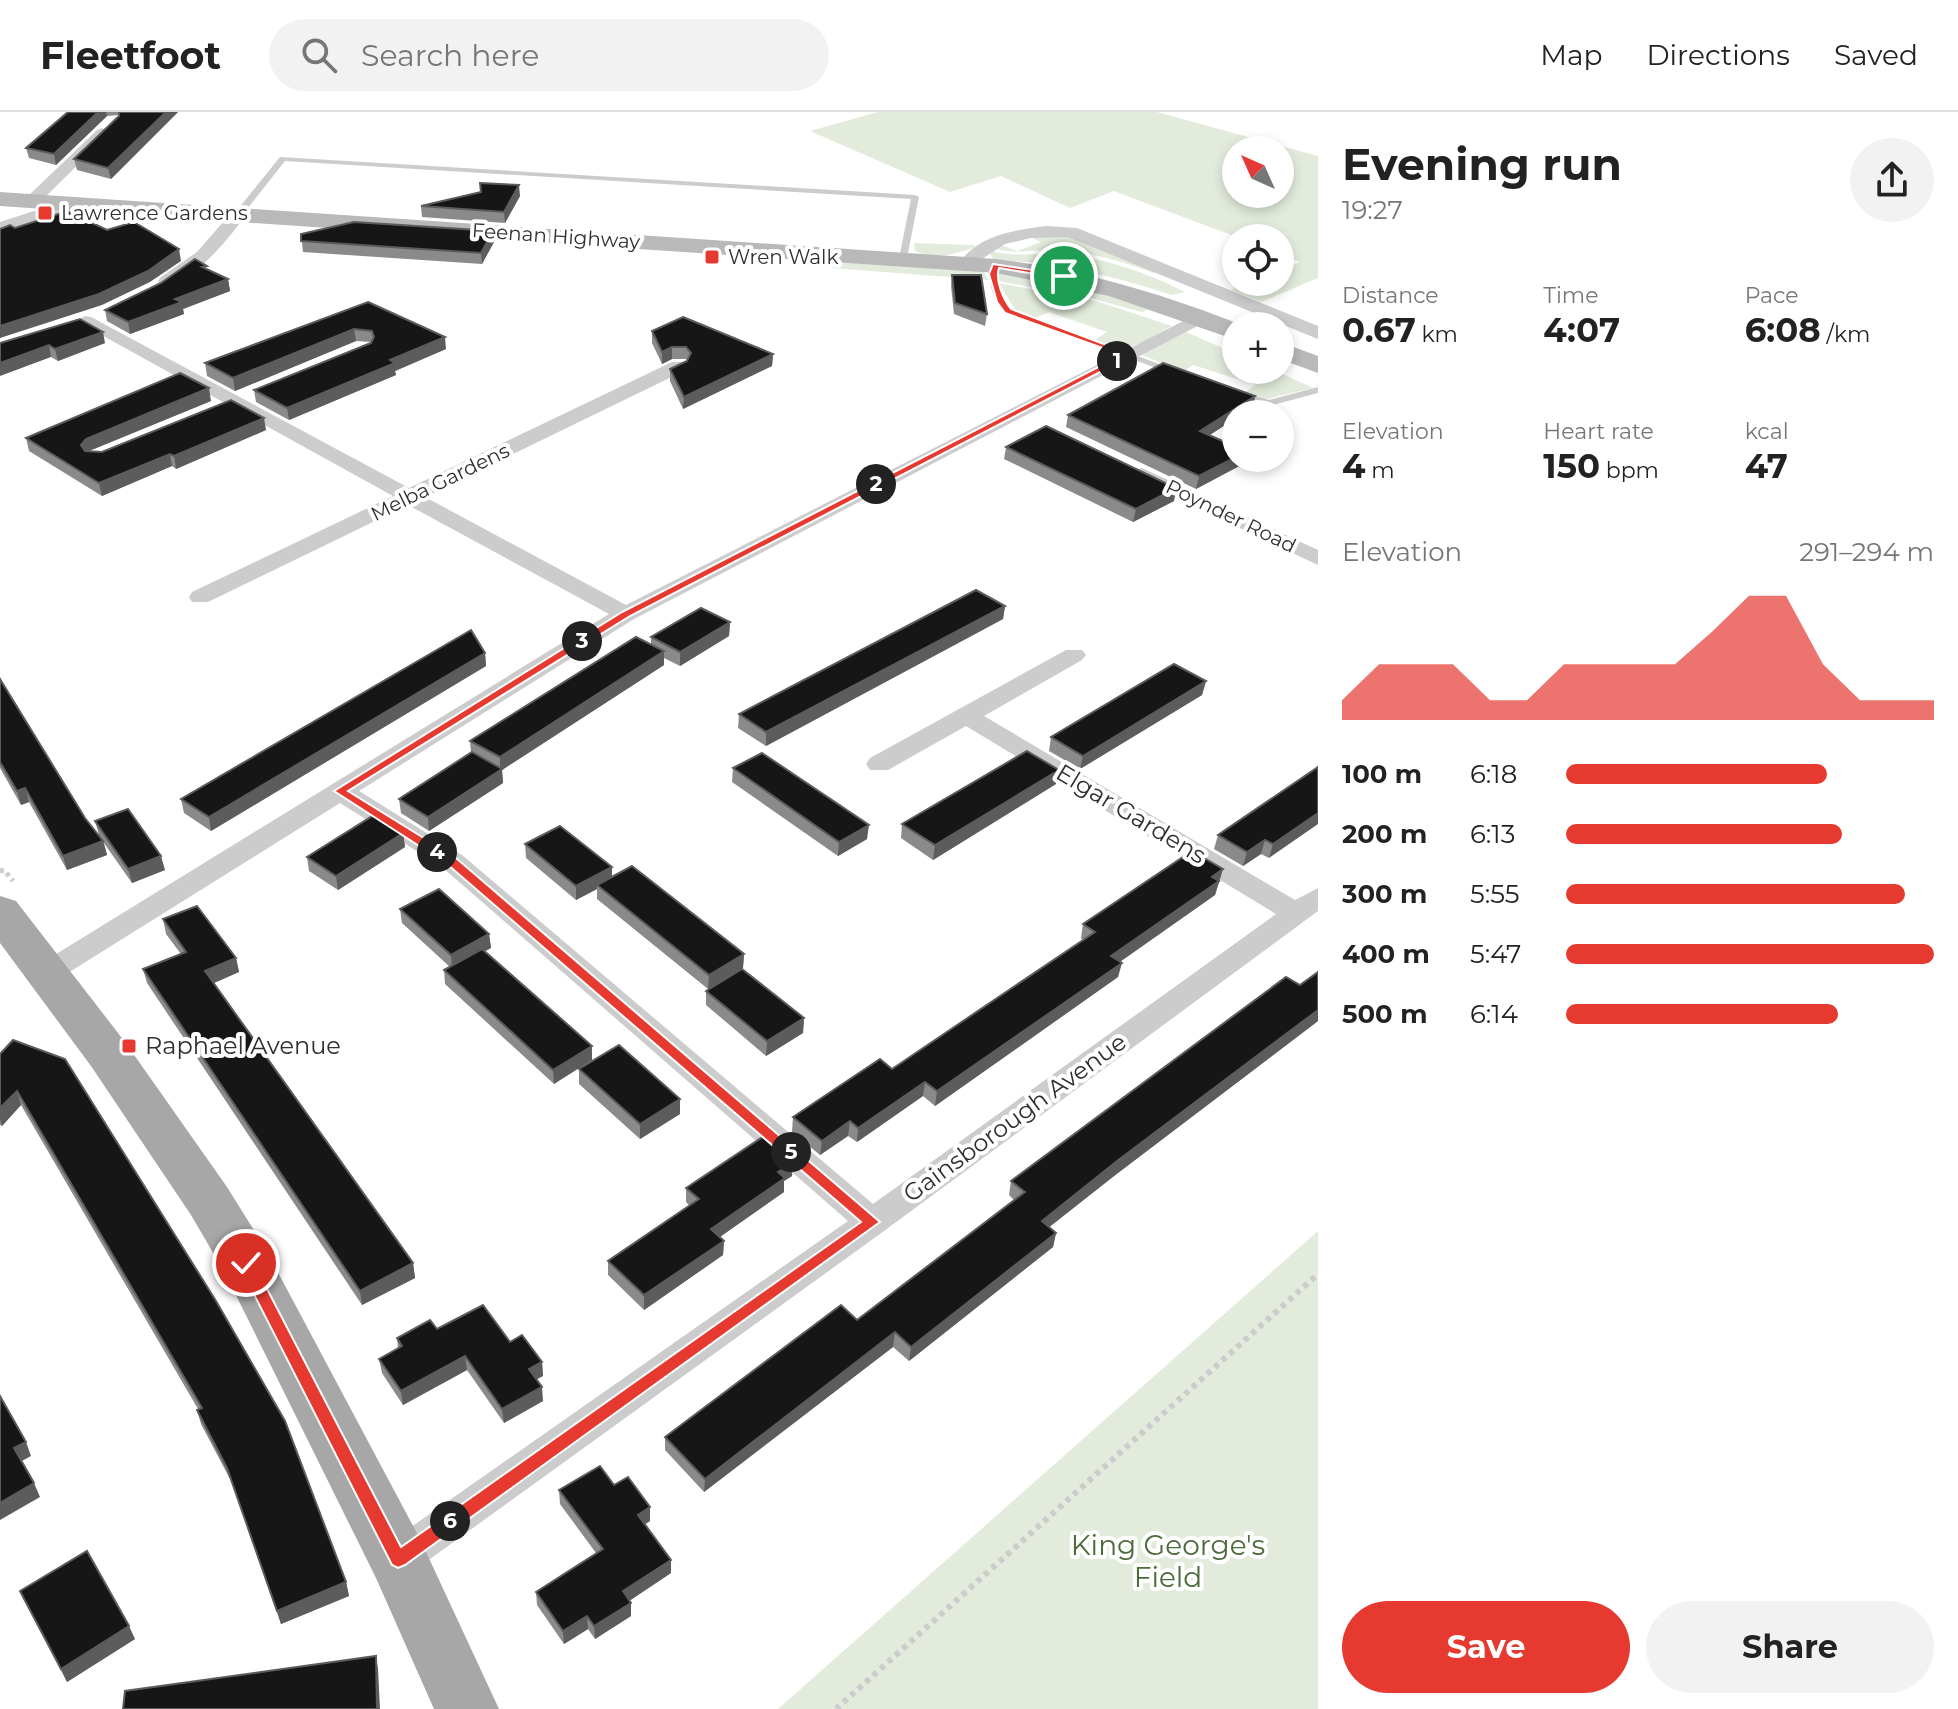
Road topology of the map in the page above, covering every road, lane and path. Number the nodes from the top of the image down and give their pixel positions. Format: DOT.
graph roads {
  1 [pos="114,121"];
  2 [pos="0,199"];
  3 [pos="31,202"];
  4 [pos="68,205"];
  5 [pos="237,216"];
  6 [pos="0,227"];
  7 [pos="903,258"];
  8 [pos="968,263"];
  9 [pos="996,266"];
  10 [pos="147,293"];
  11 [pos="109,311"];
  12 [pos="1201,317"];
  13 [pos="1222,326"];
  14 [pos="1318,333"];
  15 [pos="1129,355"];
  16 [pos="1294,356"];
  17 [pos="1318,365"];
  18 [pos="679,366"];
  19 [pos="1180,373"];
  20 [pos="262,390"];
  21 [pos="1318,390"];
  22 [pos="1232,392"];
  23 [pos="233,402"];
  24 [pos="206,413"];
  25 [pos="1014,413"];
  26 [pos="1036,424"];
  27 [pos="1122,465"];
  28 [pos="410,497"];
  29 [pos="1318,558"];
  30 [pos="200,597"];
  31 [pos="626,614"];
  32 [pos="1074,655"];
  33 [pos="965,715"];
  34 [pos="879,764"];
  35 [pos="340,791"];
  36 [pos="0,863"];
  37 [pos="2,890"];
  38 [pos="1307,905"];
  39 [pos="45,974"];
  40 [pos="872,1222"];
  41 [pos="1318,1274"];
  42 [pos="398,1559"];
  43 [pos="467,1709"];
  44 [pos="836,1709"];
  1 -- 3 [label="street"];
  2 -- 3 [label="street, Feenan Highway"];
  3 -- 4 [label="street, Feenan Highway"];
  4 -- 5 [label="street, Feenan Highway"];
  4 -- 6 [label="street"];
  5 -- 7 [label="street, Feenan Highway"];
  5 -- 7 [label="lane"];
  5 -- 10 [label="street"];
  7 -- 8 [label="street, Feenan Highway"];
  8 -- 9 [label="street, Feenan Highway"];
  8 -- 14 [label="street"];
  9 -- 12 [label="street, Feenan Highway"];
  9 -- 15 [label="lane"];
  11 -- 23 [label="street"];
  12 -- 13 [label="street, Feenan Highway"];
  12 -- 15 [label="street"];
  15 -- 19 [label="lane"];
  15 -- 25 [label="street"];
  16 -- 17 [label="street"];
  18 -- 28 [label="street, Melba Gardens"];
  20 -- 23 [label="street"];
  21 -- 22 [label="lane"];
  23 -- 24 [label="street"];
  23 -- 28 [label="street"];
  25 -- 26 [label="street"];
  25 -- 31 [label="street"];
  27 -- 29 [label="street, Poynder Road"];
  28 -- 30 [label="street, Melba Gardens"];
  28 -- 31 [label="street"];
  31 -- 35 [label="street"];
  32 -- 33 [label="street"];
  33 -- 34 [label="street"];
  33 -- 38 [label="street, Elgar Gardens"];
  35 -- 39 [label="street"];
  35 -- 40 [label="street"];
  36 -- 37 [label="path"];
  37 -- 39 [label="main road"];
  38 -- 40 [label="street, Gainsborough Avenue"];
  39 -- 42 [label="main road"];
  40 -- 42 [label="street, Gainsborough Avenue"];
  41 -- 44 [label="path"];
  42 -- 43 [label="main road"];
}
